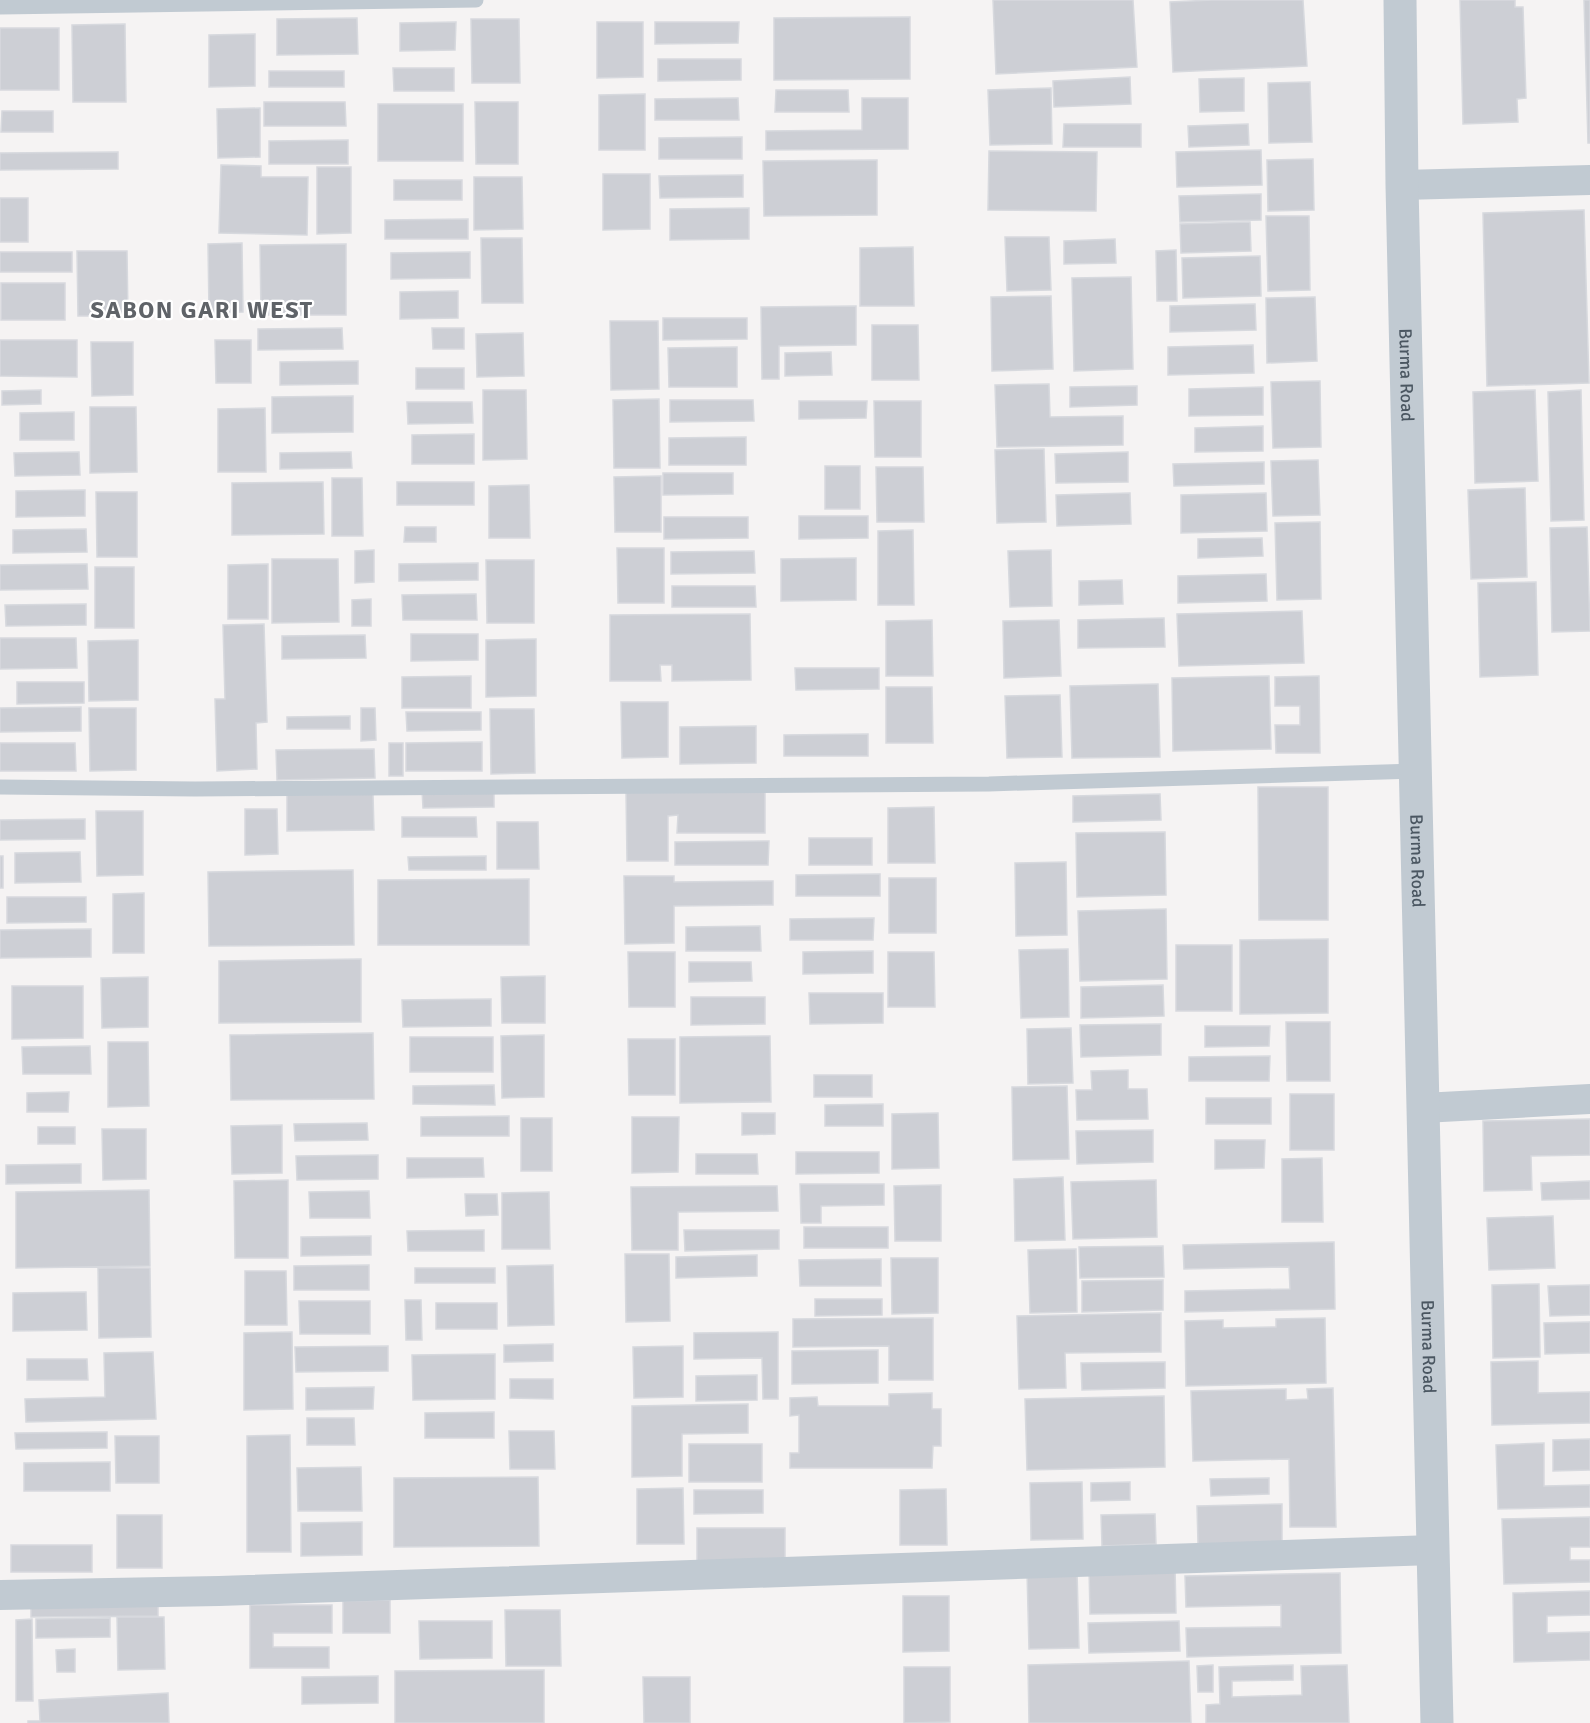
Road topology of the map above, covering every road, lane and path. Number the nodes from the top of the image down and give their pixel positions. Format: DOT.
graph roads {
  1 [pos="476,0"];
  2 [pos="1400,0"];
  3 [pos="0,7"];
  4 [pos="1590,180"];
  5 [pos="1402,185"];
  6 [pos="1416,771"];
  7 [pos="0,788"];
  8 [pos="1590,1099"];
  9 [pos="1423,1108"];
  10 [pos="1433,1550"];
  11 [pos="0,1595"];
  12 [pos="1437,1723"];
  1 -- 3 [label="lane"];
  2 -- 5 [label="street, Burma Road"];
  4 -- 5 [label="street"];
  5 -- 6 [label="street, Burma Road"];
  6 -- 7 [label="lane"];
  6 -- 9 [label="street, Burma Road"];
  8 -- 9 [label="street"];
  9 -- 10 [label="street, Burma Road"];
  10 -- 11 [label="street"];
  10 -- 12 [label="street, Burma Road"];
}
